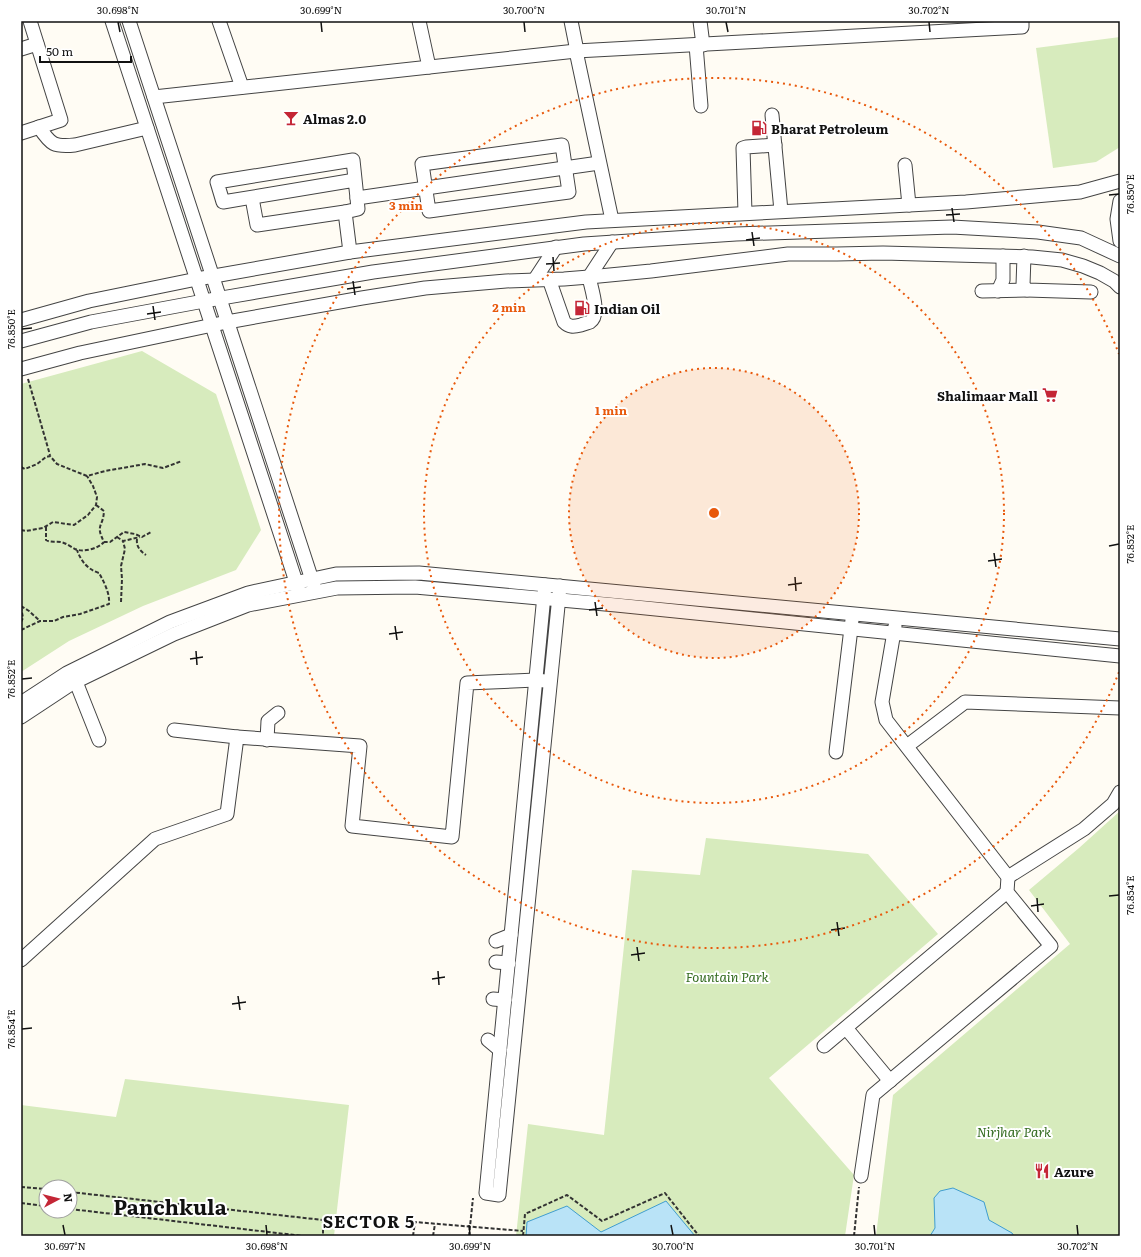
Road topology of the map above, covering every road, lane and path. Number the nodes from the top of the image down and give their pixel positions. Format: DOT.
graph roads {
  1 [pos="30,21"];
  2 [pos="112,21"];
  3 [pos="129,21"];
  4 [pos="219,21"];
  5 [pos="419,21"];
  6 [pos="571,21"];
  7 [pos="700,21"];
  8 [pos="1022,21"];
  9 [pos="37,44"];
  10 [pos="699,45"];
  11 [pos="21,49"];
  12 [pos="576,51"];
  13 [pos="428,67"];
  14 [pos="242,87"];
  15 [pos="154,97"];
  16 [pos="701,106"];
  17 [pos="772,115"];
  18 [pos="39,128"];
  19 [pos="147,128"];
  20 [pos="21,133"];
  21 [pos="775,145"];
  22 [pos="599,163"];
  23 [pos="905,165"];
  24 [pos="565,168"];
  25 [pos="355,180"];
  26 [pos="1120,180"];
  27 [pos="426,187"];
  28 [pos="252,198"];
  29 [pos="357,198"];
  30 [pos="1120,201"];
  31 [pos="909,205"];
  32 [pos="782,211"];
  33 [pos="345,212"];
  34 [pos="745,213"];
  35 [pos="612,220"];
  36 [pos="1120,241"];
  37 [pos="612,242"];
  38 [pos="556,247"];
  39 [pos="350,252"];
  40 [pos="1003,256"];
  41 [pos="1024,256"];
  42 [pos="1120,256"];
  43 [pos="212,277"];
  44 [pos="588,277"];
  45 [pos="197,279"];
  46 [pos="535,279"];
  47 [pos="549,279"];
  48 [pos="1120,287"];
  49 [pos="1027,290"];
  50 [pos="982,291"];
  51 [pos="998,291"];
  52 [pos="1091,292"];
  53 [pos="219,298"];
  54 [pos="204,301"];
  55 [pos="21,320"];
  56 [pos="227,322"];
  57 [pos="212,325"];
  58 [pos="21,341"];
  59 [pos="23,369"];
  60 [pos="50,456"];
  61 [pos="182,461"];
  62 [pos="21,467"];
  63 [pos="87,476"];
  64 [pos="279,481"];
  65 [pos="264,486"];
  66 [pos="96,505"];
  67 [pos="46,526"];
  68 [pos="21,530"];
  69 [pos="151,532"];
  70 [pos="117,537"];
  71 [pos="142,537"];
  72 [pos="137,539"];
  73 [pos="123,541"];
  74 [pos="104,542"];
  75 [pos="77,550"];
  76 [pos="146,555"];
  77 [pos="312,579"];
  78 [pos="545,585"];
  79 [pos="298,589"];
  80 [pos="316,592"];
  81 [pos="559,593"];
  82 [pos="544,598"];
  83 [pos="121,602"];
  84 [pos="21,606"];
  85 [pos="853,614"];
  86 [pos="896,618"];
  87 [pos="40,621"];
  88 [pos="21,622"];
  89 [pos="851,628"];
  90 [pos="21,630"];
  91 [pos="895,633"];
  92 [pos="1120,639"];
  93 [pos="1120,656"];
  94 [pos="536,680"];
  95 [pos="76,682"];
  96 [pos="550,682"];
  97 [pos="21,703"];
  98 [pos="1120,708"];
  99 [pos="278,713"];
  100 [pos="21,717"];
  101 [pos="174,730"];
  102 [pos="237,737"];
  103 [pos="99,740"];
  104 [pos="267,740"];
  105 [pos="907,746"];
  106 [pos="836,752"];
  107 [pos="1120,792"];
  108 [pos="1008,877"];
  109 [pos="1007,892"];
  110 [pos="511,935"];
  111 [pos="496,941"];
  112 [pos="21,960"];
  113 [pos="846,1028"];
  114 [pos="488,1040"];
  115 [pos="824,1046"];
  116 [pos="500,1050"];
  117 [pos="890,1082"];
  118 [pos="491,1138"];
  119 [pos="505,1140"];
  120 [pos="861,1176"];
  121 [pos="21,1187"];
  122 [pos="38,1189"];
  123 [pos="78,1193"];
  124 [pos="473,1198"];
  125 [pos="21,1203"];
  126 [pos="38,1205"];
  127 [pos="78,1210"];
  128 [pos="435,1224"];
  129 [pos="470,1226"];
  130 [pos="523,1231"];
  131 [pos="303,1236"];
  132 [pos="323,1236"];
  133 [pos="412,1236"];
  134 [pos="433,1236"];
  135 [pos="469,1236"];
  136 [pos="523,1236"];
  137 [pos="699,1236"];
  138 [pos="854,1236"];
  1 -- 9 [label="street"];
  2 -- 19 [label="street"];
  3 -- 15 [label="street"];
  4 -- 14 [label="street"];
  5 -- 13 [label="street"];
  6 -- 12 [label="street"];
  7 -- 10 [label="street"];
  8 -- 10 [label="street"];
  9 -- 11 [label="street"];
  9 -- 18 [label="street"];
  10 -- 12 [label="street"];
  10 -- 16 [label="street"];
  12 -- 13 [label="street"];
  12 -- 22 [label="street"];
  13 -- 14 [label="street"];
  14 -- 15 [label="street"];
  15 -- 43 [label="street"];
  17 -- 21 [label="street"];
  18 -- 19 [label="street"];
  18 -- 20 [label="street"];
  19 -- 45 [label="street"];
  21 -- 32 [label="street"];
  21 -- 34 [label="street"];
  22 -- 24 [label="street"];
  22 -- 35 [label="street"];
  23 -- 31 [label="street"];
  24 -- 27 [label="street"];
  24 -- 27 [label="street"];
  24 -- 27 [label="street"];
  25 -- 28 [label="street"];
  25 -- 28 [label="street"];
  25 -- 29 [label="street"];
  26 -- 31 [label="street"];
  27 -- 29 [label="street"];
  28 -- 33 [label="street"];
  29 -- 33 [label="street"];
  30 -- 36 [label="street"];
  31 -- 32 [label="street"];
  32 -- 34 [label="street"];
  33 -- 39 [label="street"];
  34 -- 35 [label="street"];
  35 -- 39 [label="street"];
  37 -- 38 [label="street"];
  37 -- 42 [label="street"];
  37 -- 44 [label="street"];
  38 -- 46 [label="street"];
  38 -- 53 [label="street"];
  39 -- 43 [label="street"];
  40 -- 41 [label="street"];
  40 -- 44 [label="street"];
  40 -- 51 [label="street"];
  41 -- 48 [label="street"];
  41 -- 49 [label="street"];
  43 -- 45 [label="street"];
  43 -- 53 [label="street"];
  44 -- 47 [label="street"];
  44 -- 47 [label="street"];
  45 -- 54 [label="street"];
  45 -- 55 [label="street"];
  46 -- 47 [label="street"];
  46 -- 56 [label="street"];
  49 -- 51 [label="street"];
  49 -- 52 [label="street"];
  50 -- 51 [label="street"];
  53 -- 54 [label="street"];
  53 -- 56 [label="street"];
  54 -- 57 [label="street"];
  54 -- 58 [label="street"];
  56 -- 57 [label="street"];
  56 -- 64 [label="street"];
  57 -- 59 [label="street"];
  57 -- 65 [label="street"];
  59 -- 60 [label="path"];
  60 -- 62 [label="path"];
  60 -- 63 [label="path"];
  61 -- 63 [label="path"];
  63 -- 66 [label="path"];
  64 -- 65 [label="street"];
  64 -- 77 [label="street"];
  65 -- 79 [label="street"];
  66 -- 67 [label="path"];
  66 -- 74 [label="path"];
  67 -- 68 [label="path"];
  67 -- 75 [label="path"];
  69 -- 71 [label="path"];
  70 -- 71 [label="path"];
  70 -- 73 [label="path"];
  70 -- 74 [label="path"];
  71 -- 72 [label="path"];
  72 -- 73 [label="path"];
  72 -- 76 [label="path"];
  73 -- 83 [label="path"];
  74 -- 75 [label="path"];
  75 -- 87 [label="path"];
  77 -- 78 [label="street"];
  77 -- 79 [label="street"];
  77 -- 80 [label="street"];
  78 -- 81 [label="street"];
  78 -- 82 [label="street"];
  79 -- 80 [label="street"];
  79 -- 95 [label="street"];
  79 -- 97 [label="street"];
  80 -- 82 [label="street"];
  81 -- 82 [label="street"];
  81 -- 85 [label="street"];
  81 -- 89 [label="street"];
  81 -- 96 [label="street"];
  82 -- 94 [label="street"];
  84 -- 87 [label="path"];
  84 -- 88 [label="path"];
  85 -- 86 [label="street"];
  85 -- 89 [label="street"];
  86 -- 91 [label="street"];
  86 -- 92 [label="street"];
  87 -- 90 [label="path"];
  89 -- 91 [label="street"];
  89 -- 106 [label="street"];
  91 -- 93 [label="street"];
  91 -- 105 [label="street"];
  94 -- 96 [label="street"];
  94 -- 104 [label="street"];
  94 -- 110 [label="street"];
  95 -- 100 [label="street"];
  95 -- 103 [label="street"];
  96 -- 119 [label="street"];
  98 -- 105 [label="street"];
  99 -- 104 [label="street"];
  101 -- 102 [label="street"];
  102 -- 104 [label="street"];
  102 -- 112 [label="street"];
  105 -- 108 [label="street"];
  107 -- 108 [label="street"];
  108 -- 109 [label="street"];
  109 -- 113 [label="street"];
  109 -- 117 [label="street"];
  110 -- 111 [label="street"];
  110 -- 116 [label="street"];
  113 -- 115 [label="street"];
  113 -- 117 [label="street"];
  114 -- 116 [label="street"];
  116 -- 118 [label="street"];
  117 -- 120 [label="street"];
  118 -- 119 [label="street"];
  118 -- 119 [label="street"];
  120 -- 138 [label="path"];
  121 -- 122 [label="path"];
  123 -- 132 [label="path"];
  124 -- 129 [label="path"];
  125 -- 126 [label="path"];
  127 -- 131 [label="path"];
  128 -- 129 [label="path"];
  128 -- 133 [label="path"];
  128 -- 134 [label="path"];
  129 -- 130 [label="path"];
  129 -- 135 [label="path"];
  130 -- 136 [label="path"];
  130 -- 137 [label="path"];
}
